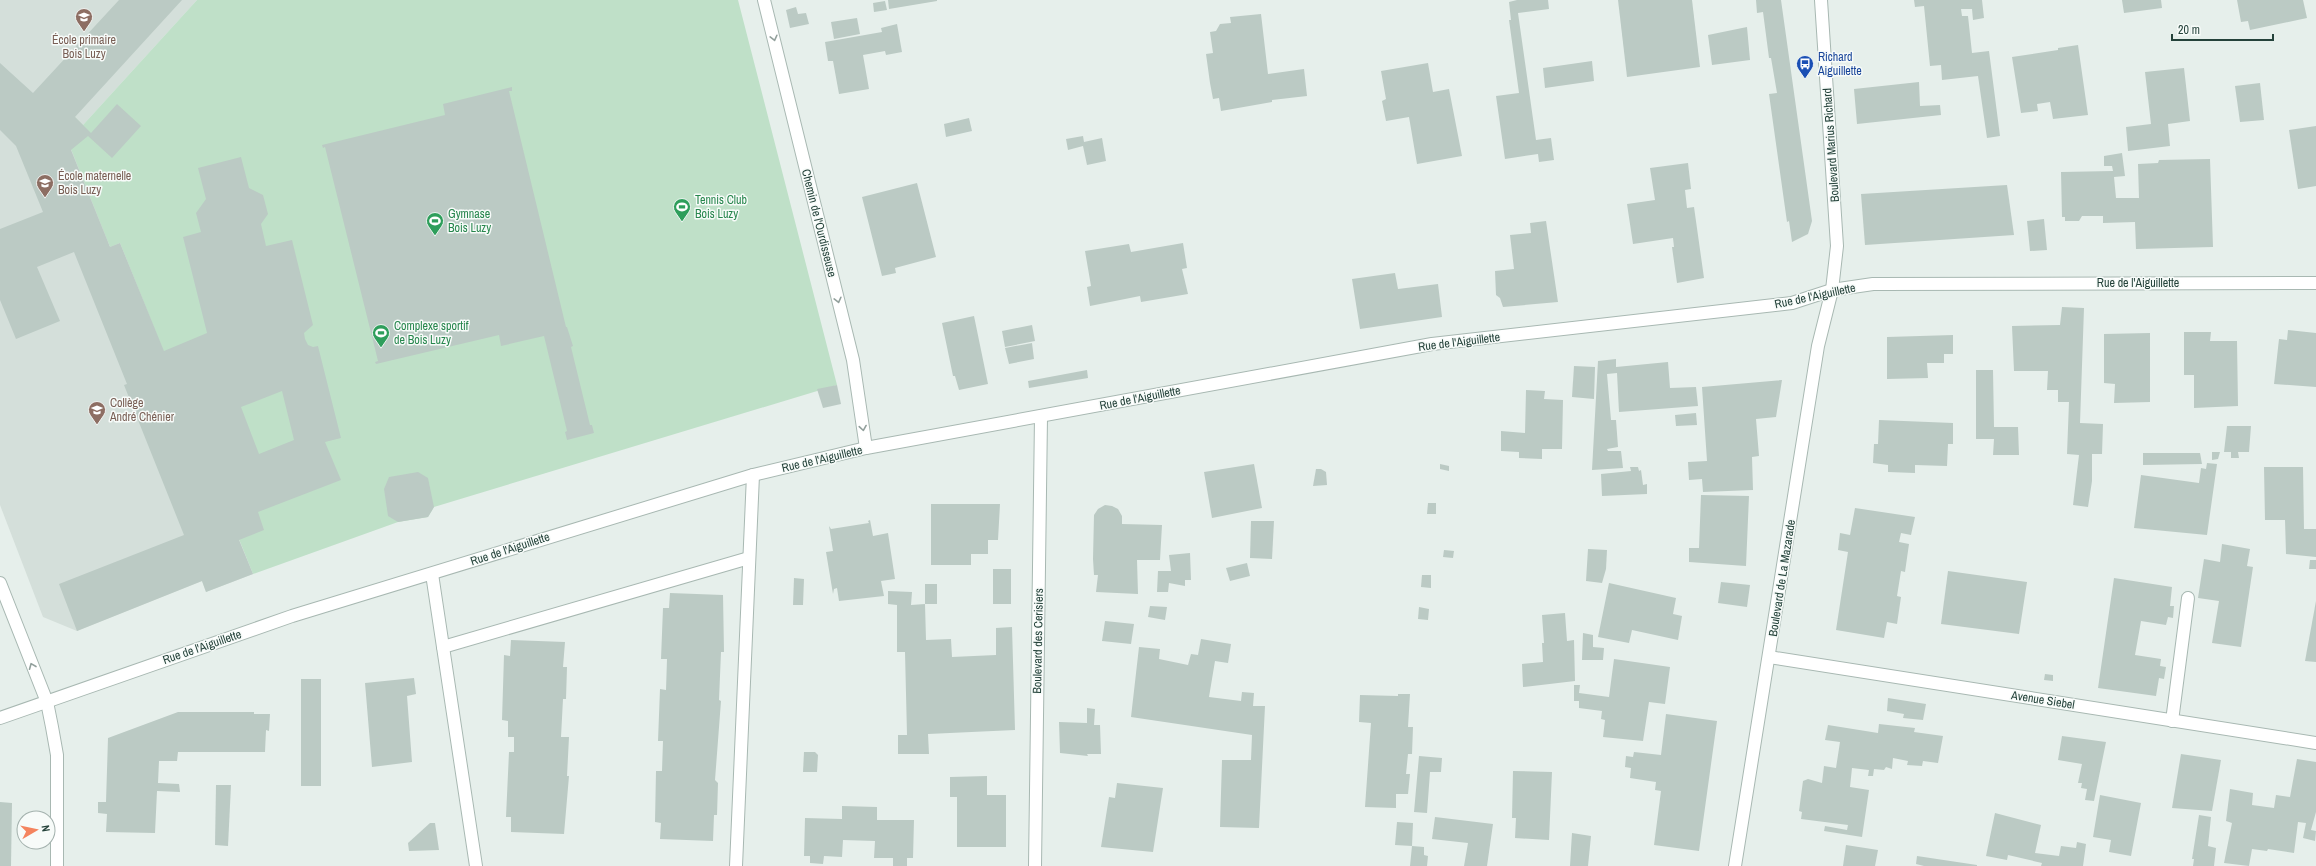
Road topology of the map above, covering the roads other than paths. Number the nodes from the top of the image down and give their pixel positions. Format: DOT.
graph roads {
  1 [pos="764,0"];
  2 [pos="1821,0"];
  3 [pos="2316,283"];
  4 [pos="1832,290"];
  5 [pos="1041,417"];
  6 [pos="866,448"];
  7 [pos="753,475"];
  8 [pos="749,558"];
  9 [pos="432,574"];
  10 [pos="0,583"];
  11 [pos="2188,598"];
  12 [pos="443,648"];
  13 [pos="1769,657"];
  14 [pos="47,702"];
  15 [pos="0,718"];
  16 [pos="2172,721"];
  17 [pos="2316,744"];
  18 [pos="57,866"];
  19 [pos="476,866"];
  20 [pos="736,866"];
  21 [pos="1035,866"];
  22 [pos="1735,866"];
  1 -- 6 [label="street, Chemin de l'Ourdisseuse, one-way"];
  2 -- 4 [label="street, Boulevard Marius Richard"];
  3 -- 4 [label="street, Rue de l'Aiguillette"];
  4 -- 5 [label="street, Rue de l'Aiguillette"];
  4 -- 13 [label="street, Boulevard de La Mazarade"];
  5 -- 6 [label="street, Rue de l'Aiguillette"];
  5 -- 21 [label="street, Boulevard des Cerisiers"];
  6 -- 7 [label="street, Rue de l'Aiguillette"];
  7 -- 8 [label="street"];
  7 -- 9 [label="street, Rue de l'Aiguillette"];
  8 -- 12 [label="street"];
  8 -- 20 [label="street"];
  9 -- 12 [label="street"];
  9 -- 14 [label="street, Rue de l'Aiguillette"];
  14 -- 10 [label="street, one-way"];
  11 -- 16 [label="street"];
  12 -- 19 [label="street"];
  13 -- 16 [label="street, Avenue Siebel"];
  13 -- 22 [label="street, Boulevard de La Mazarade"];
  14 -- 15 [label="street, Rue de l'Aiguillette"];
  14 -- 18 [label="street"];
  16 -- 17 [label="street, Avenue Siebel"];
}
